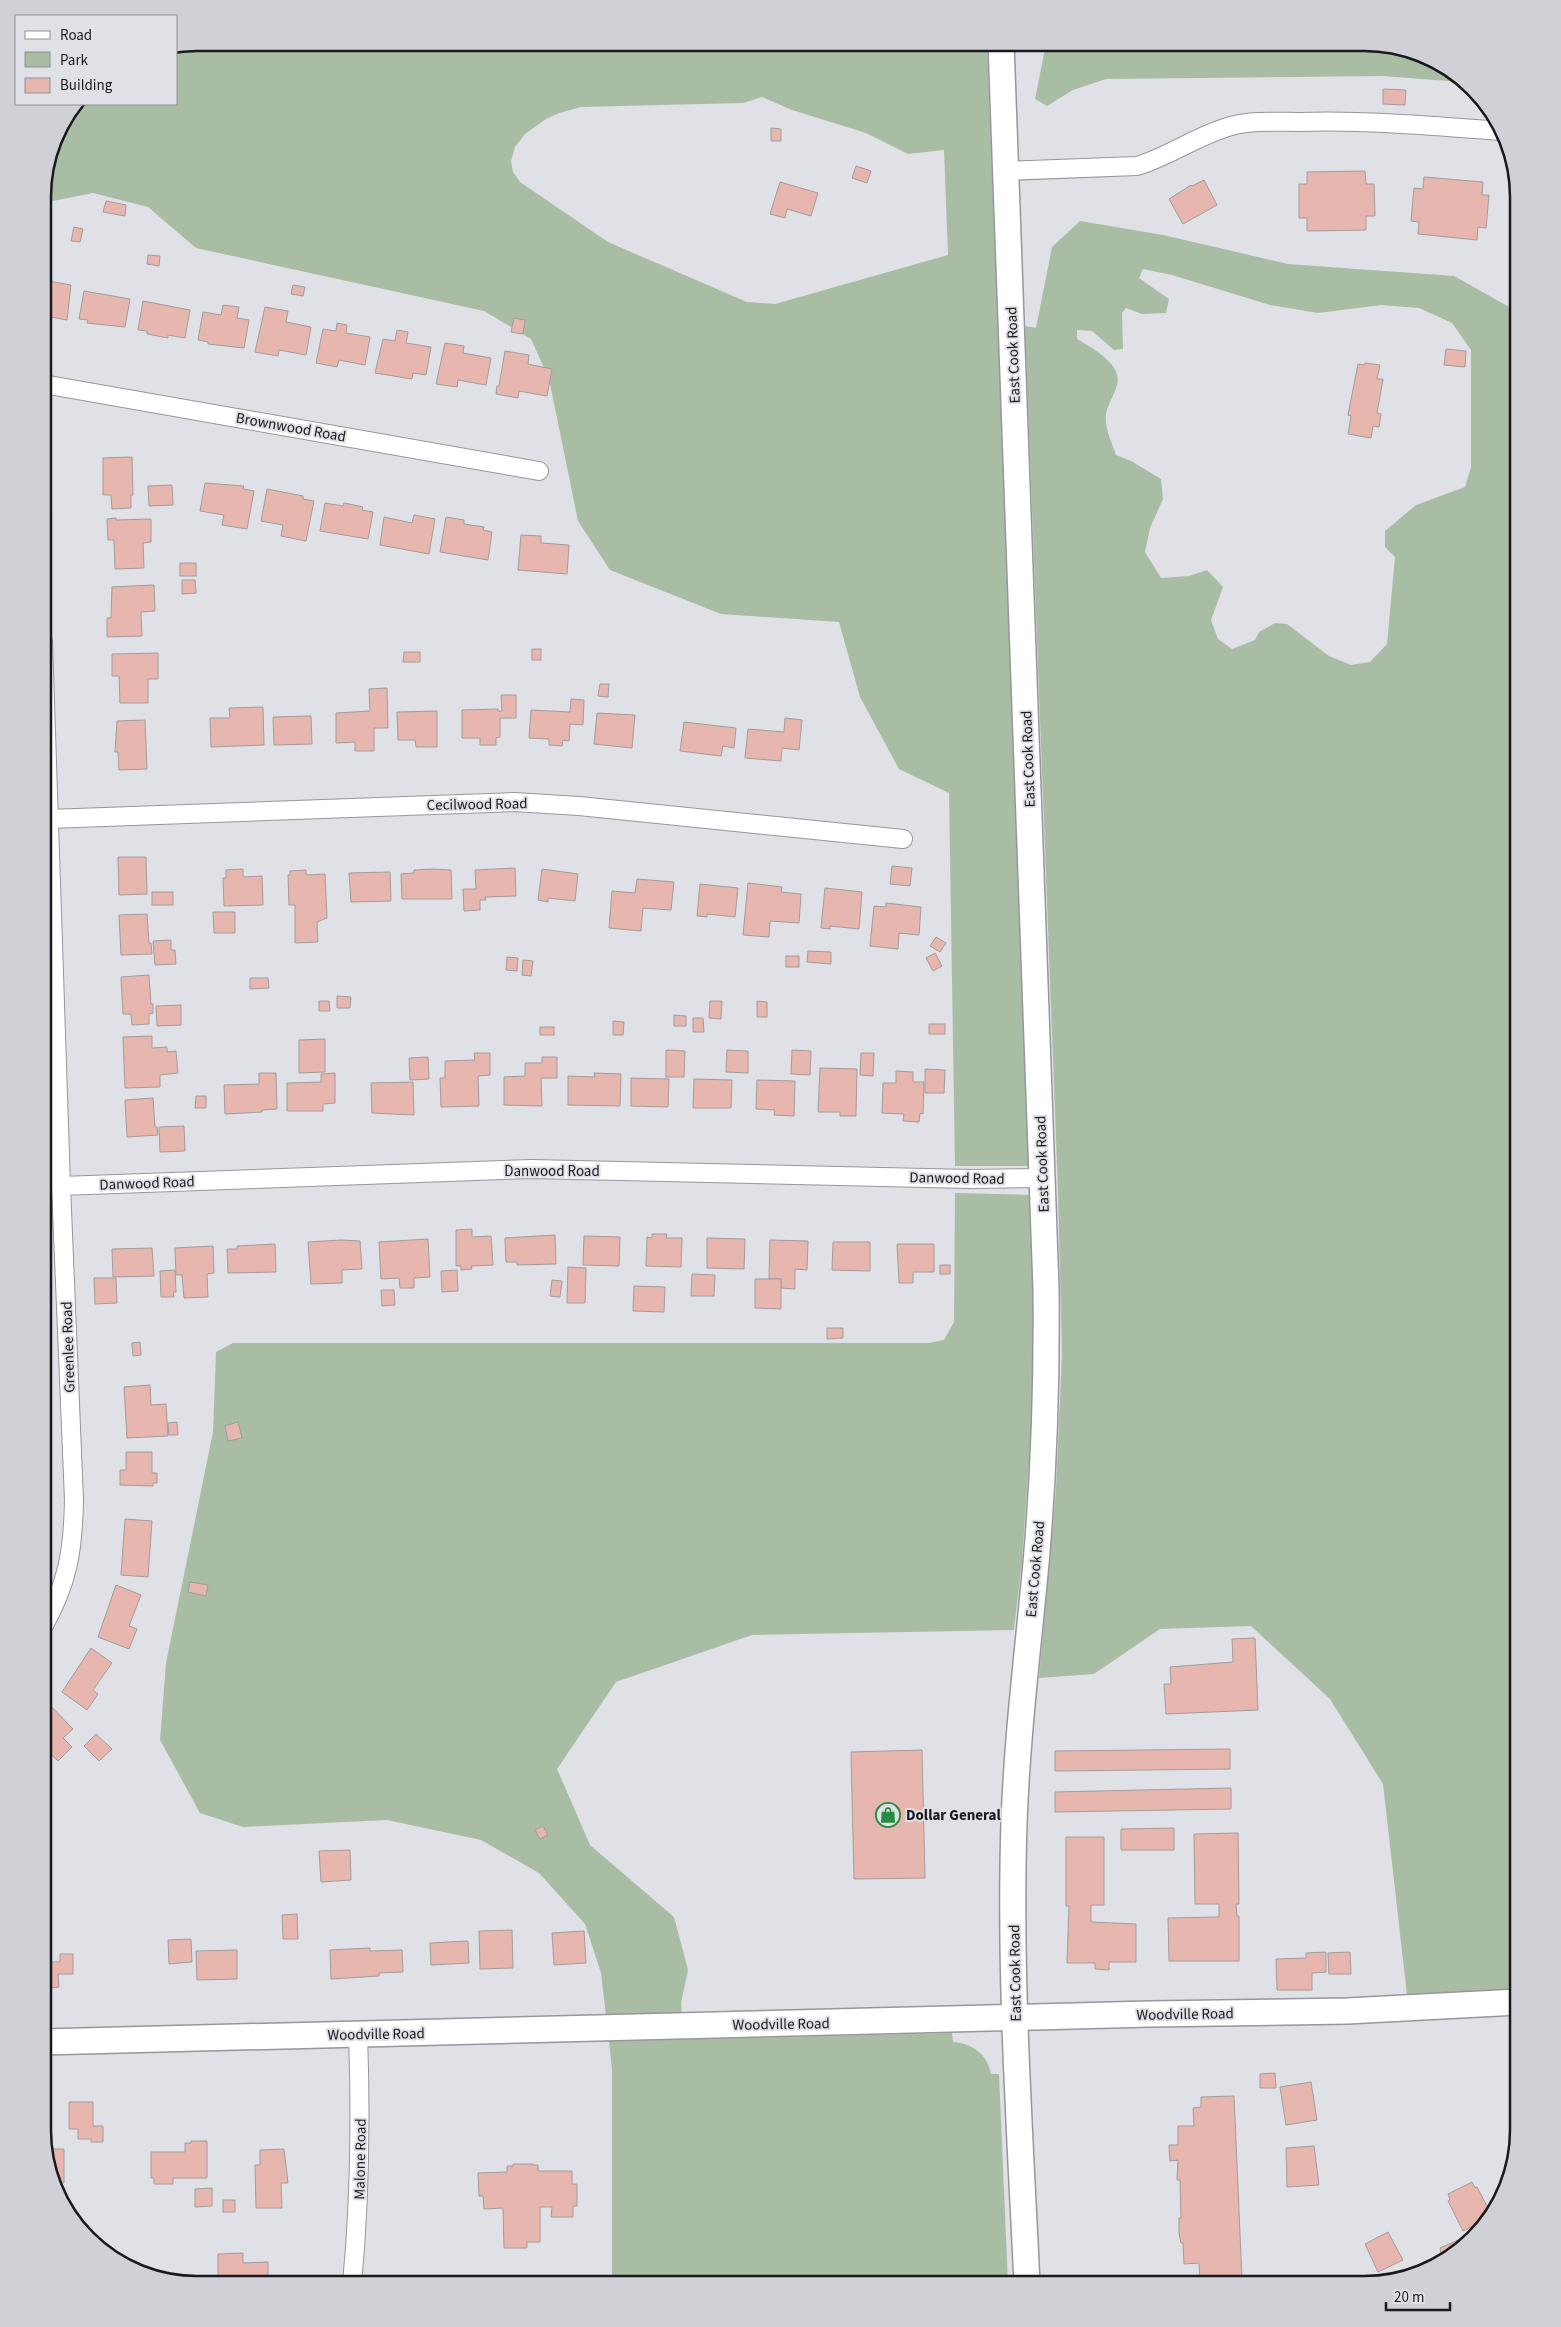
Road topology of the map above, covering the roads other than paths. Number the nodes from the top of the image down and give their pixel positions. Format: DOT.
graph roads {
  1 [pos="1001,52"];
  2 [pos="1494,131"];
  3 [pos="1006,171"];
  4 [pos="52,386"];
  5 [pos="539,471"];
  6 [pos="52,819"];
  7 [pos="904,839"];
  8 [pos="52,900"];
  9 [pos="1043,1178"];
  10 [pos="61,1186"];
  11 [pos="51,1613"];
  12 [pos="1510,2002"];
  13 [pos="1016,2019"];
  14 [pos="358,2034"];
  15 [pos="51,2042"];
  16 [pos="353,2275"];
  17 [pos="1027,2276"];
  1 -- 3 [label="main road, East Cook Road"];
  2 -- 3 [label="street"];
  3 -- 9 [label="main road, East Cook Road"];
  4 -- 5 [label="street, Brownwood Road"];
  6 -- 7 [label="street, Cecilwood Road"];
  8 -- 10 [label="street, Greenlee Road"];
  9 -- 10 [label="street, Danwood Road"];
  9 -- 13 [label="main road, East Cook Road"];
  10 -- 11 [label="street, Greenlee Road"];
  12 -- 13 [label="main road, Woodville Road"];
  13 -- 14 [label="main road, Woodville Road"];
  13 -- 17 [label="main road, East Cook Road"];
  14 -- 15 [label="main road, Woodville Road"];
  14 -- 16 [label="street, Malone Road"];
}
